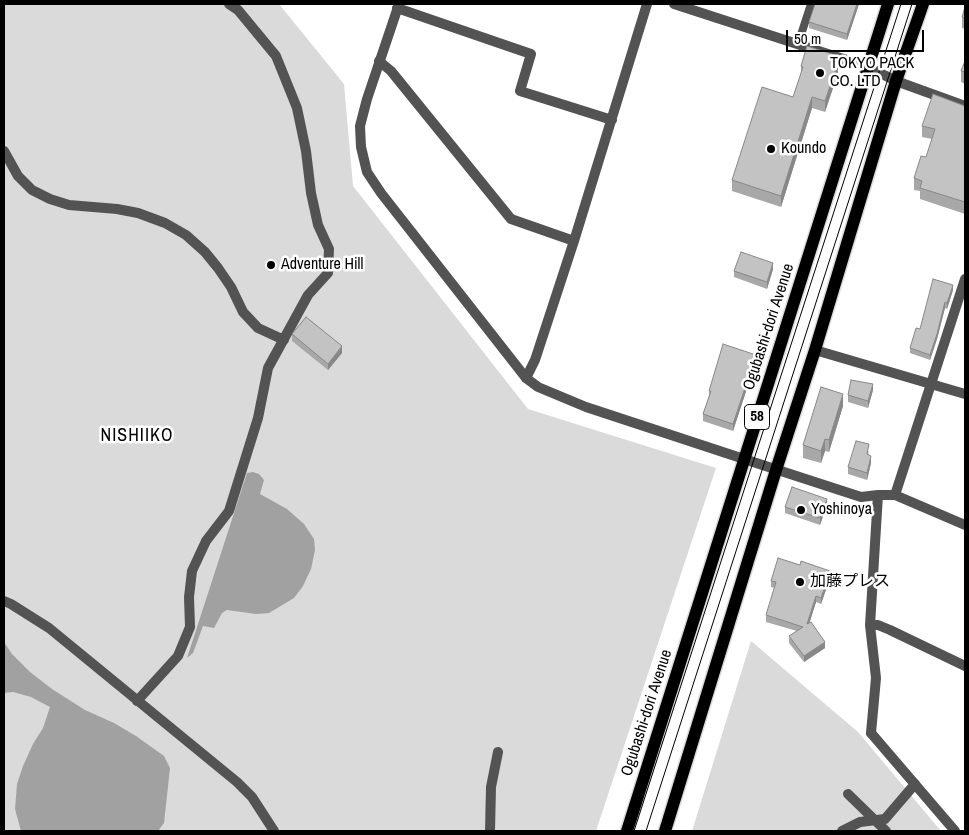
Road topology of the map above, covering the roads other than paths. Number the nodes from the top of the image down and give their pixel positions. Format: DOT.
graph roads {
  1 [pos="229,4"];
  2 [pos="647,4"];
  3 [pos="674,4"];
  4 [pos="811,4"];
  5 [pos="888,4"];
  6 [pos="923,4"];
  7 [pos="398,6"];
  8 [pos="798,44"];
  9 [pos="379,61"];
  10 [pos="868,67"];
  11 [pos="896,81"];
  12 [pos="965,106"];
  13 [pos="612,120"];
  14 [pos="4,151"];
  15 [pos="574,241"];
  16 [pos="965,279"];
  17 [pos="284,340"];
  18 [pos="815,350"];
  19 [pos="526,378"];
  20 [pos="932,384"];
  21 [pos="965,394"];
  22 [pos="744,459"];
  23 [pos="776,470"];
  24 [pos="878,495"];
  25 [pos="895,495"];
  26 [pos="965,525"];
  27 [pos="4,601"];
  28 [pos="870,625"];
  29 [pos="965,666"];
  30 [pos="137,701"];
  31 [pos="498,752"];
  32 [pos="915,784"];
  33 [pos="848,794"];
  34 [pos="874,821"];
  35 [pos="274,831"];
  36 [pos="490,831"];
  37 [pos="627,831"];
  38 [pos="665,831"];
  39 [pos="842,831"];
  40 [pos="886,831"];
  41 [pos="955,831"];
  1 -- 17 [label="street"];
  2 -- 13 [label="street"];
  3 -- 8 [label="street"];
  4 -- 8 [label="lane"];
  5 -- 10 [label="main road, Ogubashi-dori Avenue / 58"];
  6 -- 11 [label="main road, 58"];
  7 -- 9 [label="street"];
  7 -- 13 [label="street"];
  8 -- 10 [label="street"];
  9 -- 15 [label="street"];
  9 -- 19 [label="street"];
  10 -- 11 [label="street"];
  10 -- 22 [label="main road, Ogubashi-dori Avenue / 58"];
  11 -- 12 [label="street"];
  11 -- 18 [label="main road, 58"];
  13 -- 15 [label="street"];
  14 -- 17 [label="street"];
  15 -- 19 [label="street"];
  16 -- 20 [label="street"];
  17 -- 30 [label="street"];
  18 -- 20 [label="street"];
  18 -- 23 [label="main road, 58"];
  19 -- 22 [label="street"];
  20 -- 21 [label="street"];
  20 -- 25 [label="street"];
  22 -- 23 [label="street"];
  22 -- 37 [label="main road, Ogubashi-dori Avenue / 58"];
  23 -- 24 [label="street"];
  23 -- 38 [label="main road, 58"];
  24 -- 25 [label="street"];
  24 -- 28 [label="street"];
  25 -- 26 [label="street"];
  27 -- 30 [label="street"];
  28 -- 29 [label="street"];
  28 -- 32 [label="street"];
  30 -- 35 [label="street"];
  31 -- 36 [label="street"];
  32 -- 34 [label="street"];
  32 -- 41 [label="street"];
  33 -- 34 [label="street"];
  34 -- 39 [label="street"];
  34 -- 40 [label="street"];
}
